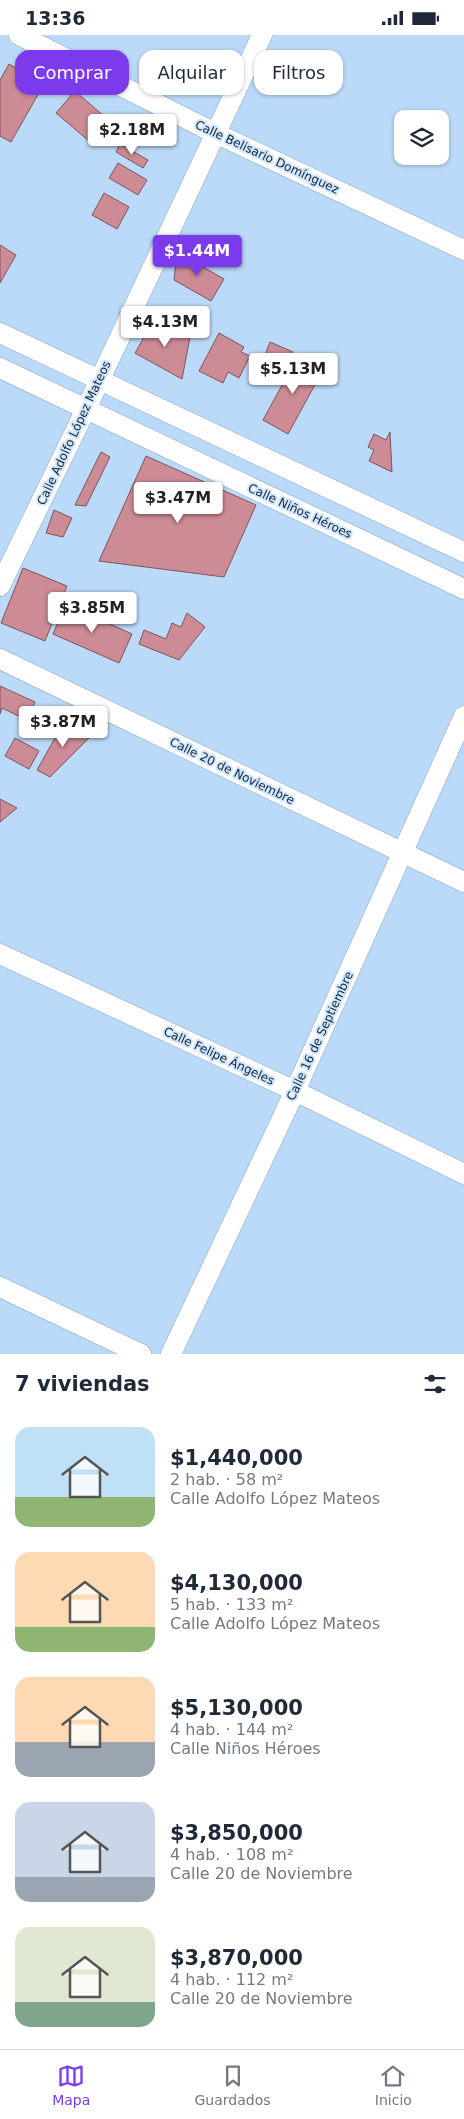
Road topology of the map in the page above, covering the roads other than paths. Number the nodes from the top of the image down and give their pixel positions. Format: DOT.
graph roads {
  1 [pos="19,35"];
  2 [pos="262,35"];
  3 [pos="215,133"];
  4 [pos="464,249"];
  5 [pos="0,333"];
  6 [pos="0,369"];
  7 [pos="100,379"];
  8 [pos="86,409"];
  9 [pos="464,552"];
  10 [pos="0,586"];
  11 [pos="464,589"];
  12 [pos="0,659"];
  13 [pos="464,717"];
  14 [pos="403,854"];
  15 [pos="464,882"];
  16 [pos="0,954"];
  17 [pos="296,1091"];
  18 [pos="464,1174"];
  19 [pos="0,1287"];
  20 [pos="141,1354"];
  21 [pos="171,1354"];
  1 -- 3 [label="street, Calle Belisario Domínguez"];
  2 -- 3 [label="street, Calle Adolfo López Mateos"];
  3 -- 4 [label="street, Calle Belisario Domínguez"];
  3 -- 7 [label="street, Calle Adolfo López Mateos"];
  5 -- 7 [label="street"];
  6 -- 8 [label="street, Calle Niños Héroes"];
  7 -- 8 [label="street, Calle Adolfo López Mateos"];
  7 -- 9 [label="street"];
  8 -- 10 [label="street, Calle Adolfo López Mateos"];
  8 -- 11 [label="street, Calle Niños Héroes"];
  12 -- 14 [label="street, Calle 20 de Noviembre"];
  13 -- 14 [label="street, Calle 16 de Septiembre"];
  14 -- 15 [label="street, Calle 20 de Noviembre"];
  14 -- 17 [label="street, Calle 16 de Septiembre"];
  16 -- 17 [label="street, Calle Felipe Ángeles"];
  17 -- 18 [label="street, Calle Felipe Ángeles"];
  17 -- 21 [label="street, Calle 16 de Septiembre"];
  19 -- 20 [label="street"];
}
